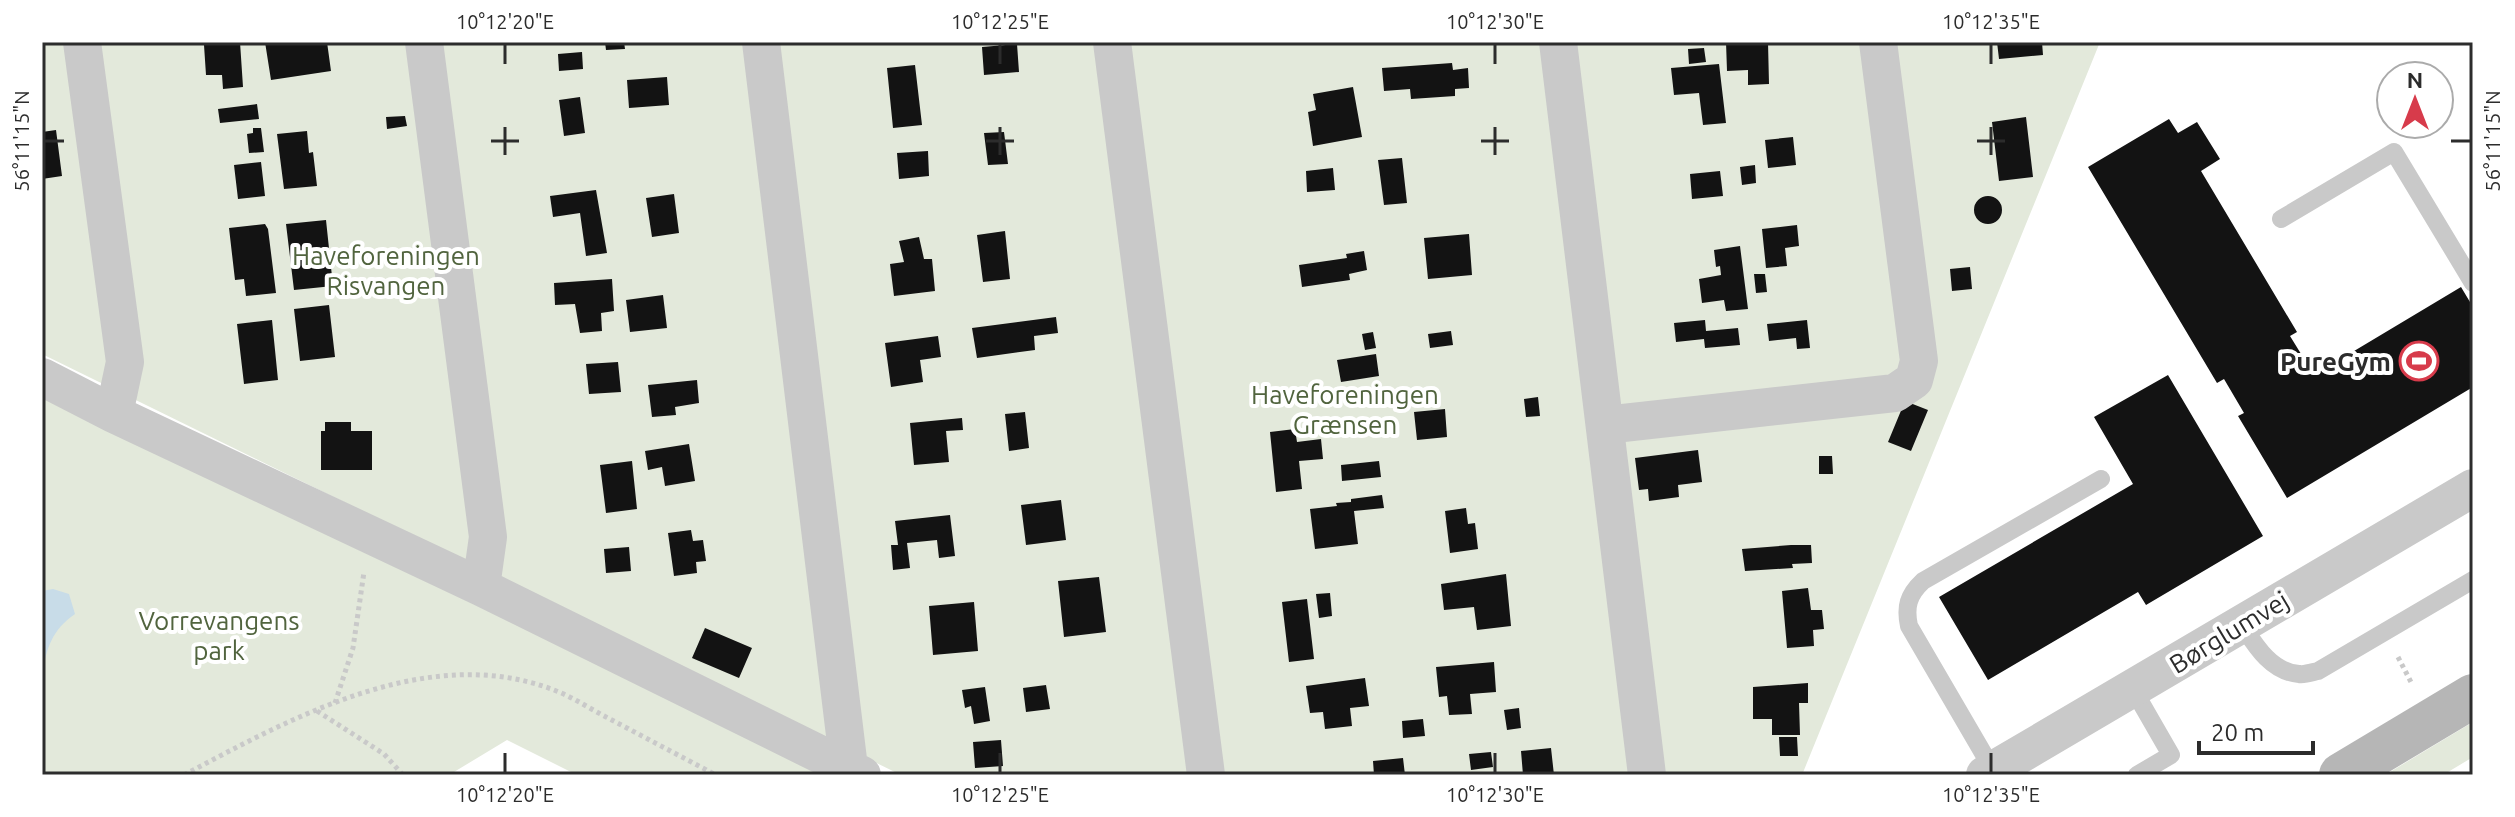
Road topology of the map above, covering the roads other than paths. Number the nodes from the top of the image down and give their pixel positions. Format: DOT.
graph roads {
  1 [pos="82,42"];
  2 [pos="424,42"];
  3 [pos="761,42"];
  4 [pos="1112,42"];
  5 [pos="1558,42"];
  6 [pos="1878,42"];
  7 [pos="2281,219"];
  8 [pos="2473,283"];
  9 [pos="42,377"];
  10 [pos="114,414"];
  11 [pos="1605,425"];
  12 [pos="2101,479"];
  13 [pos="2473,488"];
  14 [pos="2473,580"];
  15 [pos="481,587"];
  16 [pos="2242,625"];
  17 [pos="2133,689"];
  18 [pos="2473,696"];
  19 [pos="855,772"];
  20 [pos="1989,773"];
  21 [pos="1206,775"];
  22 [pos="1647,775"];
  23 [pos="2137,775"];
  24 [pos="2341,775"];
  1 -- 10 [label="street"];
  2 -- 15 [label="street"];
  3 -- 19 [label="street"];
  4 -- 21 [label="street"];
  5 -- 11 [label="street"];
  6 -- 11 [label="street"];
  7 -- 8 [label="lane"];
  9 -- 10 [label="street"];
  10 -- 15 [label="street"];
  11 -- 22 [label="street"];
  12 -- 20 [label="lane"];
  13 -- 16 [label="street, Børglumvej"];
  14 -- 16 [label="lane"];
  15 -- 19 [label="street"];
  16 -- 17 [label="street, Børglumvej"];
  17 -- 20 [label="street, Børglumvej"];
  17 -- 23 [label="lane"];
  18 -- 24 [label="main road"];
}
